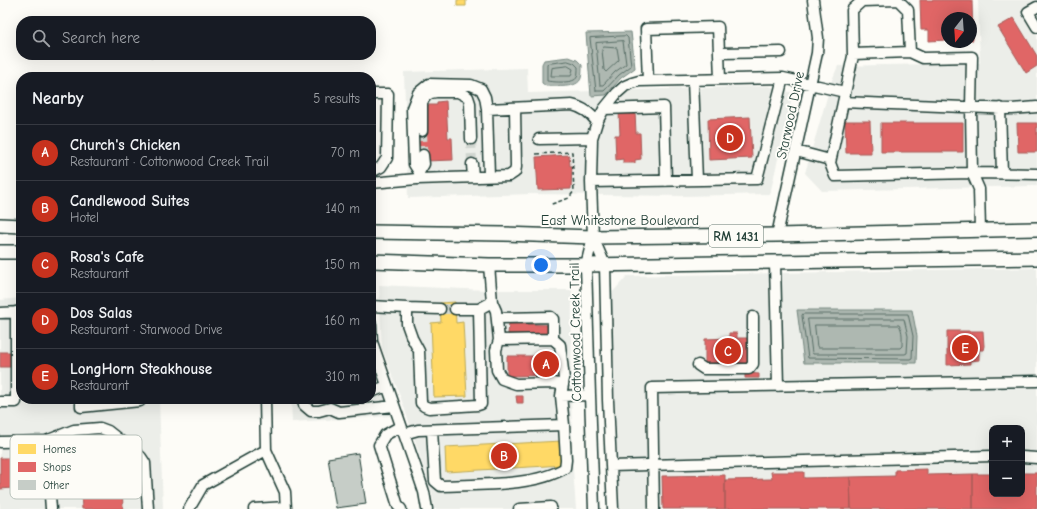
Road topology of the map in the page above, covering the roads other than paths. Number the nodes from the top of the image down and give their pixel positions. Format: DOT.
graph roads {
  1 [pos="813,0"];
  2 [pos="1037,7"];
  3 [pos="1037,27"];
  4 [pos="781,52"];
  5 [pos="910,52"];
  6 [pos="719,53"];
  7 [pos="853,54"];
  8 [pos="783,78"];
  9 [pos="720,79"];
  10 [pos="693,80"];
  11 [pos="648,81"];
  12 [pos="811,84"];
  13 [pos="845,92"];
  14 [pos="376,94"];
  15 [pos="843,102"];
  16 [pos="971,107"];
  17 [pos="1037,107"];
  18 [pos="515,108"];
  19 [pos="1000,108"];
  20 [pos="487,109"];
  21 [pos="604,109"];
  22 [pos="597,122"];
  23 [pos="422,131"];
  24 [pos="592,138"];
  25 [pos="471,139"];
  26 [pos="538,139"];
  27 [pos="796,151"];
  28 [pos="423,155"];
  29 [pos="830,160"];
  30 [pos="472,164"];
  31 [pos="376,170"];
  32 [pos="972,173"];
  33 [pos="1002,173"];
  34 [pos="1037,174"];
  35 [pos="419,175"];
  36 [pos="489,176"];
  37 [pos="473,177"];
  38 [pos="697,180"];
  39 [pos="666,181"];
  40 [pos="376,182"];
  41 [pos="591,182"];
  42 [pos="0,225"];
  43 [pos="16,226"];
  44 [pos="1037,229"];
  45 [pos="980,230"];
  46 [pos="376,232"];
  47 [pos="777,235"];
  48 [pos="593,238"];
  49 [pos="0,252"];
  50 [pos="16,252"];
  51 [pos="1037,258"];
  52 [pos="376,261"];
  53 [pos="775,263"];
  54 [pos="489,265"];
  55 [pos="586,265"];
  56 [pos="605,265"];
  57 [pos="492,302"];
  58 [pos="376,306"];
  59 [pos="407,308"];
  60 [pos="440,309"];
  61 [pos="455,309"];
  62 [pos="479,309"];
  63 [pos="16,312"];
  64 [pos="0,313"];
  65 [pos="497,318"];
  66 [pos="753,318"];
  67 [pos="553,339"];
  68 [pos="499,340"];
  69 [pos="376,354"];
  70 [pos="698,365"];
  71 [pos="1037,381"];
  72 [pos="563,385"];
  73 [pos="387,386"];
  74 [pos="778,386"];
  75 [pos="376,390"];
  76 [pos="590,395"];
  77 [pos="561,396"];
  78 [pos="0,402"];
  79 [pos="16,402"];
  80 [pos="81,404"];
  81 [pos="110,404"];
  82 [pos="265,404"];
  83 [pos="304,404"];
  84 [pos="329,404"];
  85 [pos="331,404"];
  86 [pos="361,404"];
  87 [pos="394,406"];
  88 [pos="358,410"];
  89 [pos="564,425"];
  90 [pos="403,430"];
  91 [pos="432,430"];
  92 [pos="61,435"];
  93 [pos="113,435"];
  94 [pos="0,442"];
  95 [pos="10,442"];
  96 [pos="266,450"];
  97 [pos="989,456"];
  98 [pos="1025,457"];
  99 [pos="142,458"];
  100 [pos="1037,458"];
  101 [pos="653,465"];
  102 [pos="611,466"];
  103 [pos="50,499"];
  104 [pos="286,508"];
  105 [pos="51,509"];
  106 [pos="148,509"];
  107 [pos="189,509"];
  108 [pos="254,509"];
  109 [pos="401,509"];
  110 [pos="427,509"];
  111 [pos="518,509"];
  112 [pos="551,509"];
  113 [pos="594,509"];
  114 [pos="613,509"];
  115 [pos="654,509"];
  1 -- 12 [label="street, Starwood Drive"];
  2 -- 3 [label="street"];
  4 -- 6 [label="street"];
  5 -- 7 [label="street"];
  5 -- 7 [label="street"];
  5 -- 16 [label="street"];
  6 -- 9 [label="street"];
  6 -- 11 [label="street"];
  7 -- 13 [label="street"];
  8 -- 9 [label="street"];
  8 -- 12 [label="street"];
  8 -- 38 [label="street"];
  9 -- 10 [label="street"];
  10 -- 11 [label="street"];
  10 -- 38 [label="street"];
  11 -- 21 [label="street"];
  12 -- 13 [label="street"];
  12 -- 27 [label="street, Starwood Drive"];
  13 -- 15 [label="street"];
  14 -- 31 [label="street"];
  15 -- 16 [label="street"];
  15 -- 29 [label="street"];
  16 -- 19 [label="street"];
  16 -- 32 [label="street"];
  17 -- 19 [label="street"];
  18 -- 20 [label="street"];
  18 -- 22 [label="street"];
  18 -- 36 [label="street"];
  19 -- 33 [label="street"];
  20 -- 35 [label="street"];
  20 -- 36 [label="street"];
  21 -- 22 [label="street"];
  21 -- 39 [label="street"];
  22 -- 24 [label="street"];
  23 -- 25 [label="street"];
  24 -- 26 [label="street"];
  24 -- 41 [label="street"];
  27 -- 29 [label="street"];
  27 -- 47 [label="street, Starwood Drive"];
  28 -- 35 [label="street"];
  29 -- 32 [label="street"];
  30 -- 37 [label="street"];
  32 -- 33 [label="street"];
  32 -- 45 [label="street"];
  33 -- 34 [label="street"];
  35 -- 37 [label="street"];
  35 -- 40 [label="street"];
  36 -- 37 [label="street"];
  38 -- 39 [label="street"];
  39 -- 41 [label="street"];
  41 -- 48 [label="street"];
  42 -- 43 [label="main road"];
  44 -- 45 [label="main road, East Whitestone Boulevard / RM 1431"];
  45 -- 47 [label="main road, East Whitestone Boulevard / RM 1431"];
  46 -- 48 [label="main road, East Whitestone Boulevard / RM 1431"];
  47 -- 48 [label="main road, East Whitestone Boulevard / RM 1431"];
  48 -- 55 [label="street, Cottonwood Creek Trail"];
  48 -- 56 [label="street, Cottonwood Creek Trail"];
  49 -- 50 [label="main road"];
  51 -- 53 [label="main road, RM 1431"];
  52 -- 54 [label="main road, RM 1431"];
  53 -- 56 [label="main road, RM 1431"];
  53 -- 74 [label="street"];
  54 -- 55 [label="main road, RM 1431"];
  54 -- 57 [label="street"];
  55 -- 56 [label="main road, RM 1431"];
  55 -- 76 [label="street, Cottonwood Creek Trail"];
  56 -- 102 [label="street, Cottonwood Creek Trail"];
  57 -- 62 [label="street"];
  57 -- 65 [label="street"];
  58 -- 59 [label="street"];
  59 -- 60 [label="street"];
  59 -- 62 [label="street"];
  61 -- 62 [label="street"];
  63 -- 64 [label="street"];
  65 -- 67 [label="street"];
  65 -- 68 [label="street"];
  66 -- 70 [label="street"];
  67 -- 68 [label="street"];
  67 -- 72 [label="street"];
  68 -- 72 [label="street"];
  69 -- 73 [label="street"];
  71 -- 74 [label="street"];
  72 -- 77 [label="street"];
  73 -- 75 [label="street"];
  73 -- 87 [label="street"];
  74 -- 101 [label="street"];
  76 -- 77 [label="street"];
  76 -- 113 [label="street, Cottonwood Creek Trail"];
  77 -- 89 [label="street"];
  78 -- 79 [label="street"];
  80 -- 81 [label="street"];
  82 -- 96 [label="street"];
  83 -- 84 [label="street"];
  85 -- 88 [label="street"];
  86 -- 88 [label="street"];
  87 -- 88 [label="street"];
  87 -- 90 [label="street"];
  89 -- 91 [label="street"];
  89 -- 91 [label="street"];
  90 -- 91 [label="street"];
  90 -- 109 [label="street"];
  90 -- 110 [label="street"];
  92 -- 93 [label="street"];
  94 -- 95 [label="street"];
  96 -- 104 [label="street"];
  96 -- 107 [label="street"];
  97 -- 101 [label="street"];
  98 -- 100 [label="street"];
  99 -- 106 [label="street"];
  101 -- 102 [label="street"];
  101 -- 115 [label="street"];
  102 -- 114 [label="street, Cottonwood Creek Trail"];
  103 -- 105 [label="street"];
  104 -- 108 [label="street"];
  111 -- 112 [label="street"];
}
